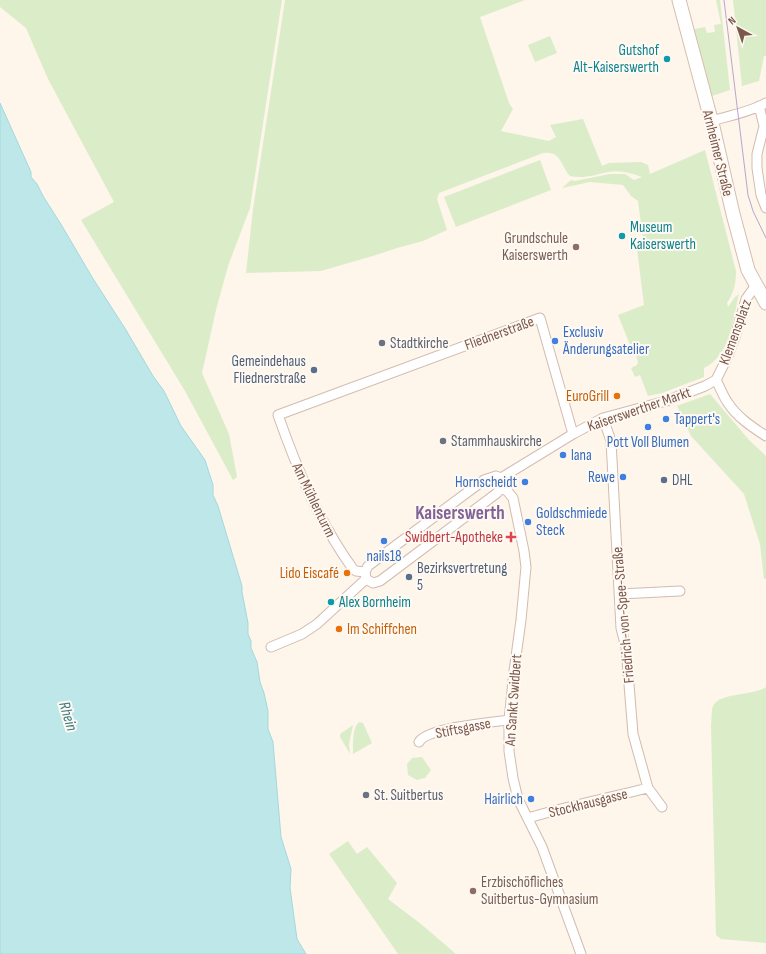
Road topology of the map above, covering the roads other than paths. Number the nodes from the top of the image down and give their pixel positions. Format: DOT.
graph roads {
  1 [pos="679,0"];
  2 [pos="763,104"];
  3 [pos="711,121"];
  4 [pos="766,208"];
  5 [pos="756,285"];
  6 [pos="766,303"];
  7 [pos="716,380"];
  8 [pos="278,414"];
  9 [pos="603,418"];
  10 [pos="572,434"];
  11 [pos="766,436"];
  12 [pos="501,478"];
  13 [pos="502,488"];
  14 [pos="366,576"];
  15 [pos="680,591"];
  16 [pos="620,594"];
  17 [pos="271,647"];
  18 [pos="509,720"];
  19 [pos="419,742"];
  20 [pos="648,788"];
  21 [pos="662,807"];
  22 [pos="528,818"];
  23 [pos="581,954"];
  1 -- 3 [label="main road, Arnheimer Straße"];
  2 -- 3 [label="street"];
  2 -- 4 [label="street"];
  3 -- 5 [label="main road, Arnheimer Straße"];
  5 -- 6 [label="main road, Arnheimer Straße"];
  5 -- 7 [label="street, Klemensplatz"];
  7 -- 9 [label="street, Kaiserswerther Markt"];
  7 -- 11 [label="street"];
  8 -- 10 [label="street, Fliednerstraße"];
  8 -- 14 [label="street, Am Mühlenturm"];
  9 -- 10 [label="street, Kaiserswerther Markt"];
  9 -- 16 [label="street, Friedrich-von-Spee-Straße"];
  10 -- 12 [label="street, Kaiserswerther Markt"];
  12 -- 13 [label="street"];
  12 -- 14 [label="street, Kaiserswerther Markt"];
  13 -- 14 [label="street"];
  13 -- 18 [label="street, An Sankt Swidbert"];
  14 -- 17 [label="street, Kaiserswerther Markt"];
  15 -- 16 [label="street"];
  16 -- 20 [label="street, Friedrich-von-Spee-Straße"];
  18 -- 19 [label="street, Stiftsgasse"];
  18 -- 22 [label="street, An Sankt Swidbert"];
  20 -- 21 [label="street, Friedrich-von-Spee-Straße"];
  20 -- 22 [label="street, Stockhausgasse"];
  22 -- 23 [label="street, An Sankt Swidbert"];
}
